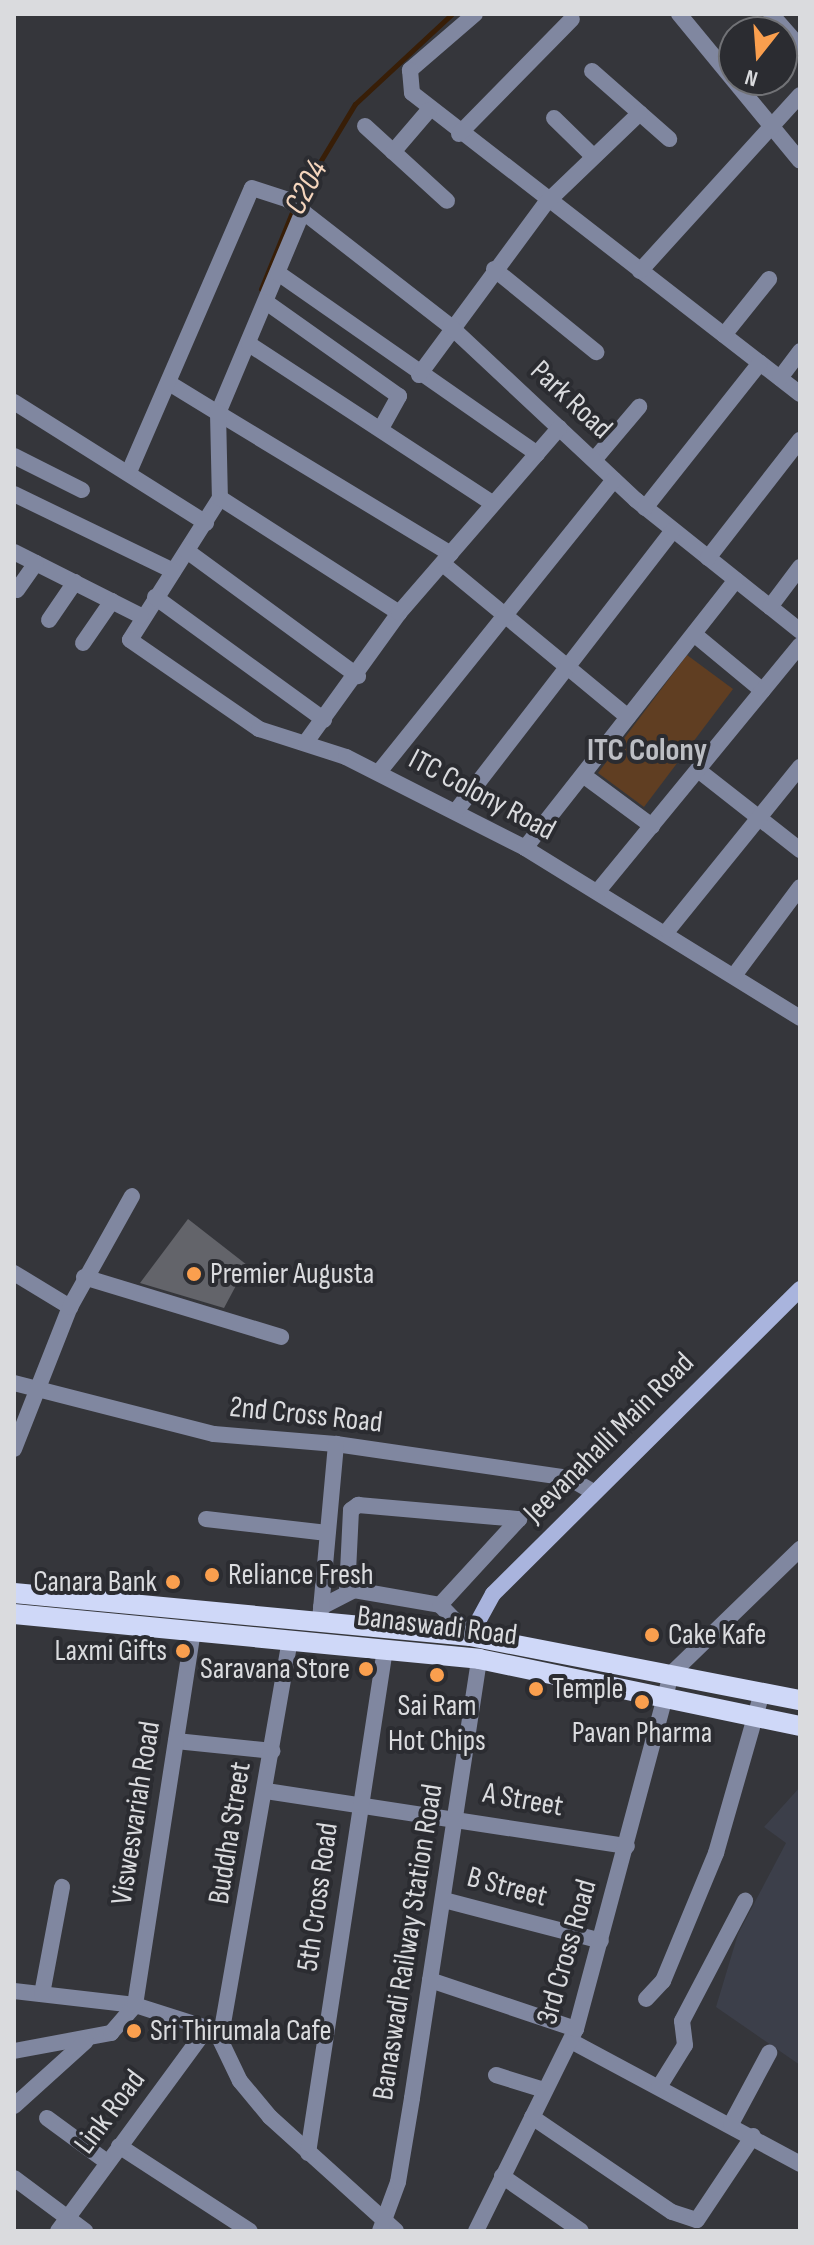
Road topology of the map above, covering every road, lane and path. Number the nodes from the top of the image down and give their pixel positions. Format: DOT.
graph roads {
  1 [pos="475,14"];
  2 [pos="679,14"];
  3 [pos="771,14"];
  4 [pos="572,19"];
  5 [pos="800,47"];
  6 [pos="592,71"];
  7 [pos="800,95"];
  8 [pos="429,110"];
  9 [pos="640,113"];
  10 [pos="554,118"];
  11 [pos="365,126"];
  12 [pos="767,126"];
  13 [pos="459,134"];
  14 [pos="669,139"];
  15 [pos="393,152"];
  16 [pos="593,156"];
  17 [pos="800,161"];
  18 [pos="447,201"];
  19 [pos="546,203"];
  20 [pos="297,207"];
  21 [pos="494,269"];
  22 [pos="640,271"];
  23 [pos="278,273"];
  24 [pos="769,279"];
  25 [pos="266,302"];
  26 [pos="450,326"];
  27 [pos="724,335"];
  28 [pos="249,344"];
  29 [pos="800,351"];
  30 [pos="596,352"];
  31 [pos="760,363"];
  32 [pos="419,375"];
  33 [pos="780,378"];
  34 [pos="169,383"];
  35 [pos="800,394"];
  36 [pos="14,402"];
  37 [pos="639,407"];
  38 [pos="218,413"];
  39 [pos="382,427"];
  40 [pos="559,428"];
  41 [pos="800,440"];
  42 [pos="537,454"];
  43 [pos="14,456"];
  44 [pos="594,460"];
  45 [pos="129,472"];
  46 [pos="614,480"];
  47 [pos="82,490"];
  48 [pos="14,494"];
  49 [pos="220,498"];
  50 [pos="492,503"];
  51 [pos="645,508"];
  52 [pos="206,523"];
  53 [pos="673,530"];
  54 [pos="187,551"];
  55 [pos="14,552"];
  56 [pos="708,558"];
  57 [pos="447,559"];
  58 [pos="36,563"];
  59 [pos="800,567"];
  60 [pos="173,571"];
  61 [pos="736,580"];
  62 [pos="75,582"];
  63 [pos="17,590"];
  64 [pos="155,597"];
  65 [pos="112,601"];
  66 [pos="770,607"];
  67 [pos="399,613"];
  68 [pos="505,615"];
  69 [pos="141,616"];
  70 [pos="49,620"];
  71 [pos="800,631"];
  72 [pos="694,634"];
  73 [pos="83,643"];
  74 [pos="800,645"];
  75 [pos="568,666"];
  76 [pos="358,676"];
  77 [pos="763,691"];
  78 [pos="628,717"];
  79 [pos="324,720"];
  80 [pos="306,742"];
  81 [pos="800,767"];
  82 [pos="698,770"];
  83 [pos="379,772"];
  84 [pos="583,775"];
  85 [pos="456,811"];
  86 [pos="759,818"];
  87 [pos="652,826"];
  88 [pos="525,848"];
  89 [pos="800,850"];
  90 [pos="800,887"];
  91 [pos="598,891"];
  92 [pos="668,930"];
  93 [pos="736,973"];
  94 [pos="800,1018"];
  95 [pos="132,1196"];
  96 [pos="14,1273"];
  97 [pos="84,1277"];
  98 [pos="800,1289"];
  99 [pos="70,1307"];
  100 [pos="281,1337"];
  101 [pos="14,1383"];
  102 [pos="39,1391"];
  103 [pos="336,1444"];
  104 [pos="14,1449"];
  105 [pos="593,1492"];
  106 [pos="206,1519"];
  107 [pos="327,1533"];
  108 [pos="800,1549"];
  109 [pos="347,1592"];
  110 [pos="14,1593"];
  111 [pos="440,1605"];
  112 [pos="14,1614"];
  113 [pos="320,1614"];
  114 [pos="193,1630"];
  115 [pos="470,1636"];
  116 [pos="290,1639"];
  117 [pos="385,1649"];
  118 [pos="479,1659"];
  119 [pos="671,1674"];
  120 [pos="762,1693"];
  121 [pos="665,1695"];
  122 [pos="800,1700"];
  123 [pos="755,1716"];
  124 [pos="800,1726"];
  125 [pos="176,1741"];
  126 [pos="272,1751"];
  127 [pos="266,1791"];
  128 [pos="360,1804"];
  129 [pos="457,1817"];
  130 [pos="627,1846"];
  131 [pos="62,1887"];
  132 [pos="444,1900"];
  133 [pos="745,1901"];
  134 [pos="601,1941"];
  135 [pos="430,1980"];
  136 [pos="14,1991"];
  137 [pos="42,1994"];
  138 [pos="646,1999"];
  139 [pos="135,2005"];
  140 [pos="215,2031"];
  141 [pos="574,2035"];
  142 [pos="86,2041"];
  143 [pos="14,2051"];
  144 [pos="769,2053"];
  145 [pos="496,2075"];
  146 [pos="659,2087"];
  147 [pos="544,2090"];
  148 [pos="14,2106"];
  149 [pos="532,2117"];
  150 [pos="47,2118"];
  151 [pos="731,2124"];
  152 [pos="753,2136"];
  153 [pos="119,2146"];
  154 [pos="308,2153"];
  155 [pos="107,2162"];
  156 [pos="800,2164"];
  157 [pos="502,2176"];
  158 [pos="14,2178"];
  159 [pos="62,2225"];
  160 [pos="387,2228"];
  161 [pos="85,2231"];
  162 [pos="250,2231"];
  163 [pos="476,2231"];
  164 [pos="581,2231"];
  1 -- 8 [label="street"];
  2 -- 12 [label="street"];
  3 -- 5 [label="street"];
  4 -- 13 [label="street"];
  6 -- 9 [label="street"];
  7 -- 12 [label="street"];
  8 -- 13 [label="street"];
  8 -- 15 [label="street"];
  9 -- 14 [label="street"];
  9 -- 16 [label="street"];
  10 -- 16 [label="street"];
  11 -- 15 [label="street"];
  12 -- 17 [label="street"];
  12 -- 22 [label="street"];
  13 -- 19 [label="street"];
  15 -- 18 [label="street"];
  16 -- 19 [label="street"];
  19 -- 21 [label="street"];
  19 -- 22 [label="street"];
  20 -- 23 [label="street"];
  20 -- 26 [label="street, Park Road"];
  20 -- 34 [label="street"];
  21 -- 26 [label="street"];
  21 -- 30 [label="street"];
  22 -- 27 [label="street"];
  23 -- 25 [label="street"];
  23 -- 32 [label="street"];
  24 -- 27 [label="street"];
  25 -- 28 [label="street"];
  25 -- 39 [label="street"];
  26 -- 32 [label="street"];
  26 -- 40 [label="street, Park Road"];
  27 -- 31 [label="street"];
  28 -- 38 [label="street"];
  28 -- 39 [label="street"];
  29 -- 33 [label="street"];
  31 -- 33 [label="street"];
  31 -- 51 [label="street"];
  32 -- 42 [label="street"];
  33 -- 35 [label="street"];
  34 -- 38 [label="street"];
  34 -- 45 [label="street"];
  36 -- 45 [label="street"];
  37 -- 44 [label="street"];
  38 -- 49 [label="street"];
  38 -- 57 [label="street"];
  39 -- 50 [label="street"];
  40 -- 42 [label="street"];
  40 -- 44 [label="street, Park Road"];
  41 -- 56 [label="street"];
  42 -- 50 [label="street"];
  43 -- 47 [label="street"];
  44 -- 46 [label="street, Park Road"];
  45 -- 52 [label="street"];
  46 -- 51 [label="street, Park Road"];
  46 -- 68 [label="street"];
  48 -- 60 [label="street"];
  49 -- 52 [label="street"];
  49 -- 67 [label="street"];
  50 -- 57 [label="street"];
  51 -- 53 [label="street, Park Road"];
  52 -- 54 [label="street"];
  53 -- 56 [label="street, Park Road"];
  53 -- 75 [label="street"];
  54 -- 60 [label="street"];
  54 -- 76 [label="street"];
  55 -- 58 [label="street"];
  56 -- 61 [label="street, Park Road"];
  57 -- 67 [label="street"];
  57 -- 68 [label="street"];
  58 -- 62 [label="street"];
  58 -- 63 [label="street"];
  59 -- 66 [label="street"];
  60 -- 64 [label="street"];
  61 -- 66 [label="street, Park Road"];
  61 -- 72 [label="street"];
  62 -- 65 [label="street"];
  62 -- 70 [label="street"];
  64 -- 69 [label="street"];
  64 -- 79 [label="street"];
  65 -- 69 [label="street"];
  65 -- 73 [label="street"];
  66 -- 71 [label="street, Park Road"];
  67 -- 76 [label="street"];
  68 -- 75 [label="street"];
  68 -- 83 [label="street"];
  69 -- 80 [label="street, ITC Colony Road"];
  72 -- 77 [label="street"];
  72 -- 78 [label="street"];
  74 -- 77 [label="street"];
  75 -- 78 [label="street"];
  75 -- 85 [label="street"];
  76 -- 79 [label="street"];
  77 -- 82 [label="street"];
  78 -- 84 [label="street"];
  79 -- 80 [label="street"];
  80 -- 83 [label="street, ITC Colony Road"];
  81 -- 86 [label="street"];
  82 -- 86 [label="street"];
  82 -- 87 [label="street"];
  83 -- 85 [label="street, ITC Colony Road"];
  84 -- 87 [label="street"];
  84 -- 88 [label="street"];
  85 -- 88 [label="street, ITC Colony Road"];
  86 -- 89 [label="street"];
  86 -- 92 [label="street"];
  87 -- 91 [label="street"];
  88 -- 91 [label="street, ITC Colony Road"];
  90 -- 93 [label="street"];
  91 -- 92 [label="street, ITC Colony Road"];
  92 -- 93 [label="street, ITC Colony Road"];
  93 -- 94 [label="street, ITC Colony Road"];
  95 -- 97 [label="street"];
  96 -- 99 [label="street"];
  97 -- 99 [label="street"];
  97 -- 100 [label="street"];
  98 -- 105 [label="street, Jeevanahalli Main Road"];
  99 -- 102 [label="street"];
  101 -- 102 [label="street, 2nd Cross Road"];
  102 -- 103 [label="street, 2nd Cross Road"];
  102 -- 104 [label="street"];
  103 -- 105 [label="street, 2nd Cross Road"];
  103 -- 107 [label="street"];
  105 -- 115 [label="street, Jeevanahalli Main Road"];
  106 -- 107 [label="street"];
  107 -- 113 [label="street"];
  108 -- 119 [label="street"];
  109 -- 111 [label="street"];
  109 -- 111 [label="street"];
  109 -- 113 [label="street"];
  110 -- 113 [label="main road, Banaswadi Road"];
  111 -- 115 [label="street"];
  112 -- 114 [label="main road, Banaswadi Road"];
  113 -- 115 [label="main road, Banaswadi Road"];
  114 -- 116 [label="main road, Banaswadi Road"];
  114 -- 125 [label="street, Viswesvariah Road"];
  115 -- 119 [label="main road, Banaswadi Road"];
  116 -- 117 [label="main road, Banaswadi Road"];
  116 -- 126 [label="street, Buddha Street"];
  117 -- 118 [label="main road, Banaswadi Road"];
  117 -- 128 [label="street, 5th Cross Road"];
  118 -- 121 [label="main road, Banaswadi Road"];
  118 -- 129 [label="street, Banaswadi Railway Station Road"];
  119 -- 120 [label="main road, Banaswadi Road"];
  119 -- 121 [label="street, 3rd Cross Road"];
  120 -- 122 [label="main road, Banaswadi Road"];
  120 -- 123 [label="street"];
  121 -- 123 [label="main road, Banaswadi Road"];
  121 -- 130 [label="street, 3rd Cross Road"];
  123 -- 124 [label="main road, Banaswadi Road"];
  123 -- 138 [label="street"];
  125 -- 126 [label="street"];
  125 -- 139 [label="street, Viswesvariah Road"];
  126 -- 127 [label="street, Buddha Street"];
  127 -- 128 [label="street, A Street"];
  127 -- 140 [label="street, Buddha Street"];
  128 -- 129 [label="street, A Street"];
  128 -- 154 [label="street, 5th Cross Road"];
  129 -- 130 [label="street, A Street"];
  129 -- 132 [label="street, Banaswadi Railway Station Road"];
  130 -- 134 [label="street, 3rd Cross Road"];
  131 -- 137 [label="street"];
  132 -- 134 [label="street, B Street"];
  132 -- 135 [label="street, Banaswadi Railway Station Road"];
  133 -- 146 [label="street"];
  134 -- 141 [label="street, 3rd Cross Road"];
  135 -- 141 [label="street"];
  135 -- 160 [label="street, Banaswadi Railway Station Road"];
  136 -- 137 [label="street"];
  137 -- 139 [label="street"];
  139 -- 140 [label="street"];
  139 -- 142 [label="street"];
  140 -- 153 [label="street, Link Road"];
  140 -- 154 [label="street"];
  141 -- 146 [label="street"];
  141 -- 147 [label="street, 3rd Cross Road"];
  142 -- 143 [label="street"];
  142 -- 148 [label="street"];
  144 -- 151 [label="street"];
  145 -- 147 [label="street"];
  146 -- 151 [label="street"];
  147 -- 149 [label="street, 3rd Cross Road"];
  149 -- 152 [label="street"];
  149 -- 157 [label="street, 3rd Cross Road"];
  150 -- 155 [label="street"];
  151 -- 152 [label="street"];
  152 -- 156 [label="street"];
  153 -- 155 [label="street, Link Road"];
  153 -- 162 [label="street"];
  154 -- 160 [label="street"];
  155 -- 159 [label="street, Link Road"];
  157 -- 163 [label="street, 3rd Cross Road"];
  157 -- 164 [label="street"];
  158 -- 159 [label="street"];
  159 -- 161 [label="street"];
}
